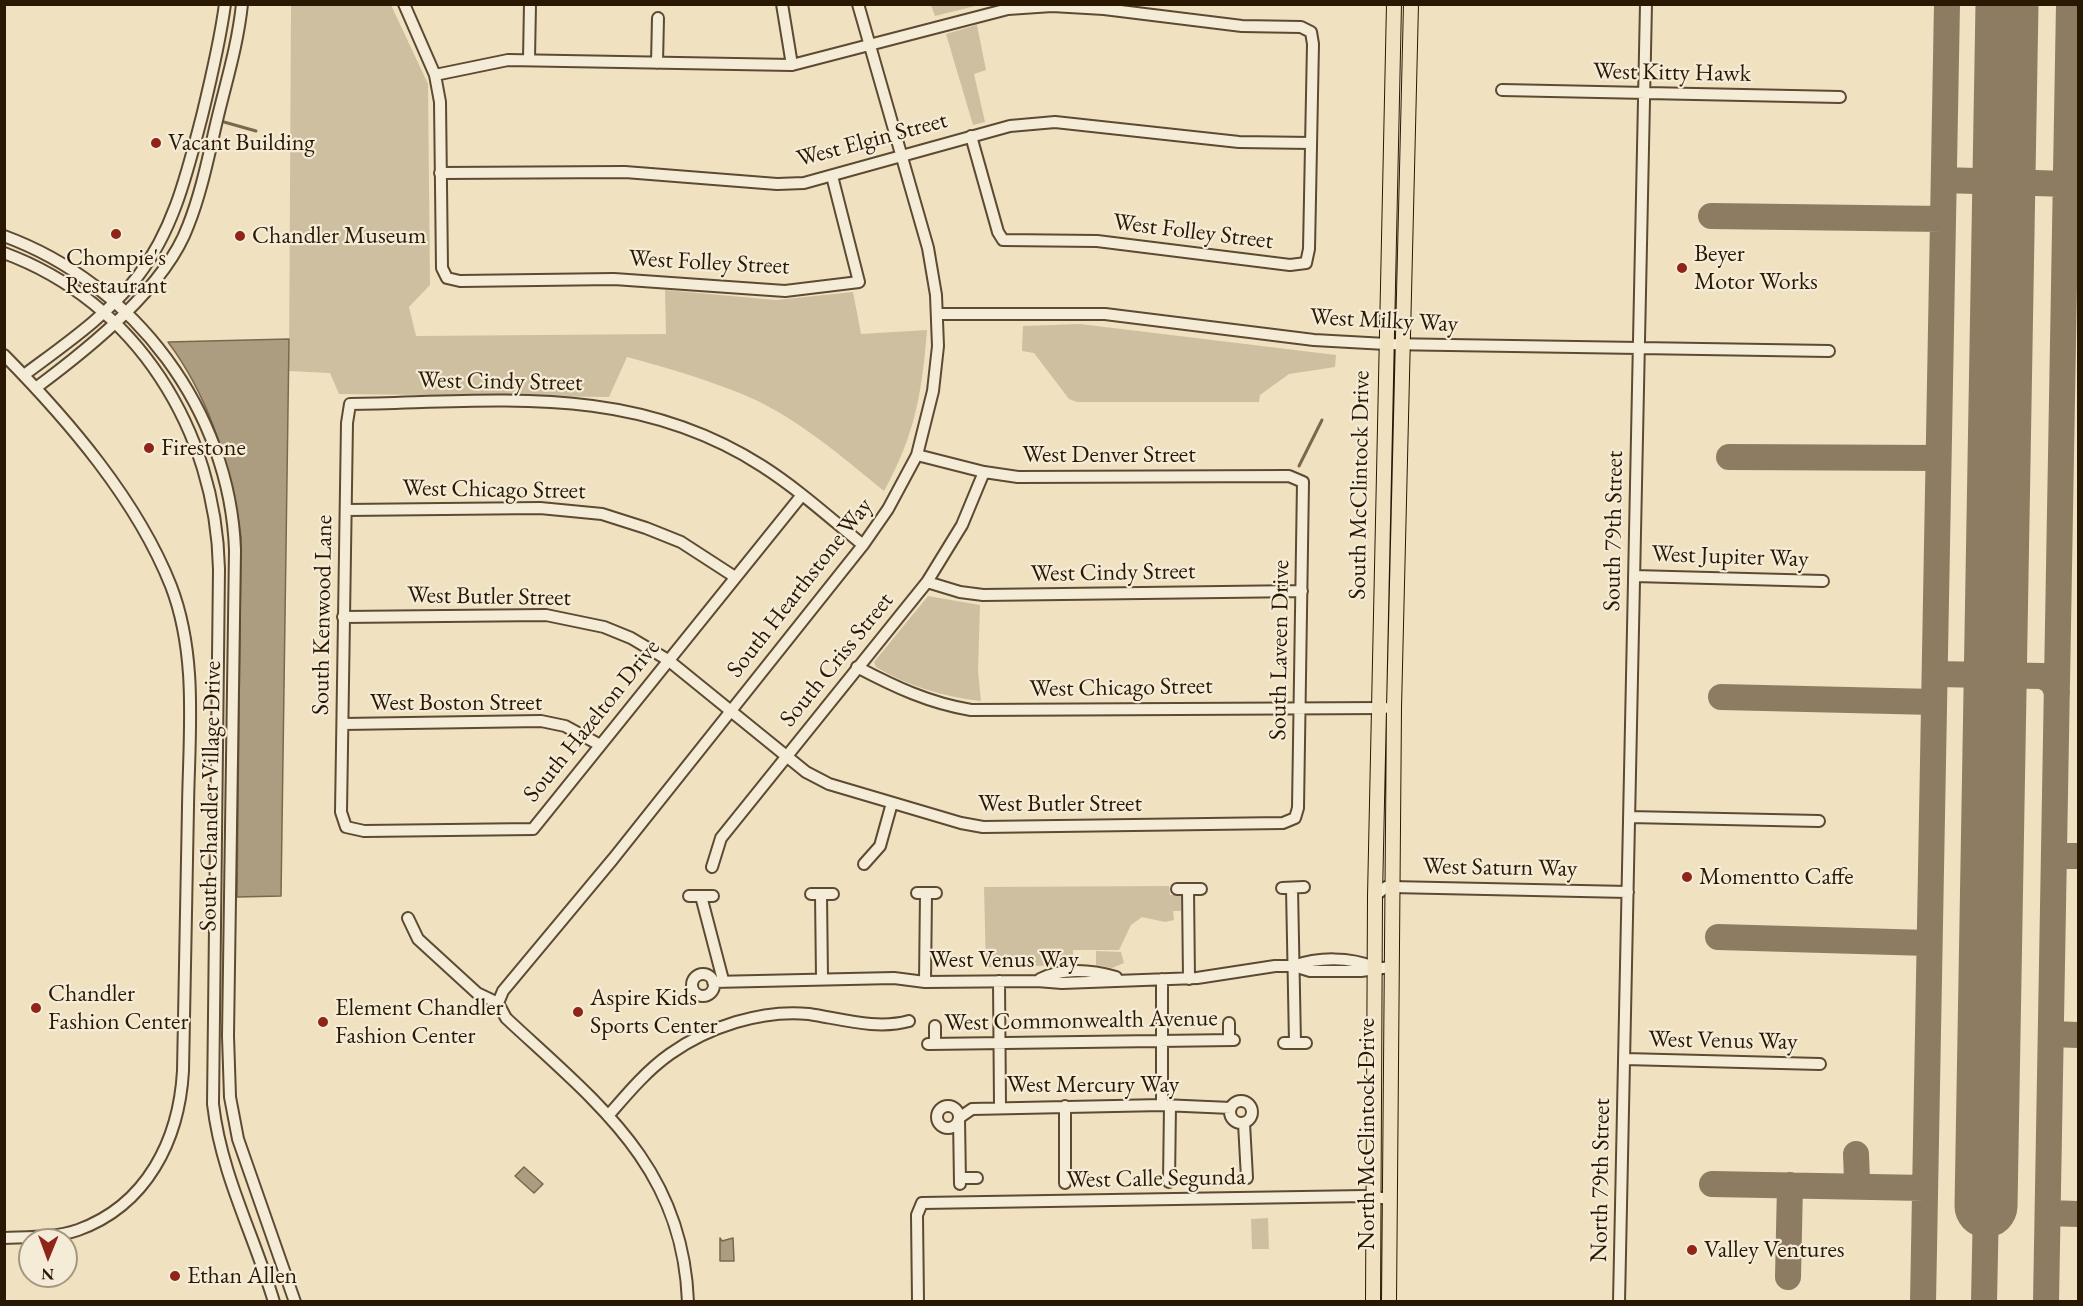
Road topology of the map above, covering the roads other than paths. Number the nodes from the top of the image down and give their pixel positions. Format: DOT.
graph roads {
  1 [pos="225,4"];
  2 [pos="242,4"];
  3 [pos="404,4"];
  4 [pos="530,4"];
  5 [pos="782,4"];
  6 [pos="858,4"];
  7 [pos="1394,4"];
  8 [pos="1411,4"];
  9 [pos="1646,4"];
  10 [pos="658,18"];
  11 [pos="870,45"];
  12 [pos="529,59"];
  13 [pos="657,63"];
  14 [pos="792,65"];
  15 [pos="435,75"];
  16 [pos="1502,90"];
  17 [pos="1644,93"];
  18 [pos="1840,97"];
  19 [pos="971,136"];
  20 [pos="1311,143"];
  21 [pos="901,156"];
  22 [pos="440,173"];
  23 [pos="832,176"];
  24 [pos="4,236"];
  25 [pos="4,253"];
  26 [pos="120,306"];
  27 [pos="937,314"];
  28 [pos="109,318"];
  29 [pos="1386,344"];
  30 [pos="1403,345"];
  31 [pos="1639,347"];
  32 [pos="1829,351"];
  33 [pos="4,355"];
  34 [pos="24,375"];
  35 [pos="37,387"];
  36 [pos="350,404"];
  37 [pos="917,454"];
  38 [pos="984,472"];
  39 [pos="1303,482"];
  40 [pos="802,495"];
  41 [pos="346,510"];
  42 [pos="863,546"];
  43 [pos="1634,576"];
  44 [pos="735,577"];
  45 [pos="1823,581"];
  46 [pos="927,582"];
  47 [pos="1302,591"];
  48 [pos="343,617"];
  49 [pos="668,660"];
  50 [pos="857,667"];
  51 [pos="1300,707"];
  52 [pos="1378,708"];
  53 [pos="1394,708"];
  54 [pos="731,711"];
  55 [pos="343,724"];
  56 [pos="600,745"];
  57 [pos="786,756"];
  58 [pos="892,803"];
  59 [pos="1629,817"];
  60 [pos="1295,818"];
  61 [pos="1819,821"];
  62 [pos="346,828"];
  63 [pos="864,864"];
  64 [pos="712,867"];
  65 [pos="1391,886"];
  66 [pos="1293,888"];
  67 [pos="1201,889"];
  68 [pos="1628,892"];
  69 [pos="926,893"];
  70 [pos="833,894"];
  71 [pos="689,896"];
  72 [pos="701,896"];
  73 [pos="713,896"];
  74 [pos="1375,896"];
  75 [pos="408,918"];
  76 [pos="1294,966"];
  77 [pos="1374,967"];
  78 [pos="1390,967"];
  79 [pos="822,978"];
  80 [pos="1162,979"];
  81 [pos="1189,979"];
  82 [pos="999,981"];
  83 [pos="925,982"];
  84 [pos="498,1003"];
  85 [pos="909,1021"];
  86 [pos="1229,1023"];
  87 [pos="935,1026"];
  88 [pos="1163,1041"];
  89 [pos="999,1042"];
  90 [pos="1295,1043"];
  91 [pos="1625,1059"];
  92 [pos="1820,1064"];
  93 [pos="1166,1105"];
  94 [pos="1000,1106"];
  95 [pos="1065,1106"];
  96 [pos="1231,1108"];
  97 [pos="608,1116"];
  98 [pos="1244,1123"];
  99 [pos="1082,1176"];
  100 [pos="977,1178"];
  101 [pos="1247,1178"];
  102 [pos="1169,1182"];
  103 [pos="1374,1196"];
  104 [pos="1390,1199"];
  105 [pos="4,1238"];
  106 [pos="274,1302"];
  107 [pos="295,1302"];
  108 [pos="688,1302"];
  109 [pos="918,1302"];
  110 [pos="1373,1302"];
  111 [pos="1389,1302"];
  112 [pos="1619,1302"];
  1 -- 26 [label="street"];
  2 -- 26 [label="street"];
  3 -- 15 [label="street"];
  4 -- 12 [label="street"];
  5 -- 14 [label="street"];
  6 -- 11 [label="street, South Hearthstone Way"];
  7 -- 29 [label="main road, South McClintock Drive"];
  8 -- 30 [label="main road, South McClintock Drive"];
  9 -- 17 [label="street, South 79th Street"];
  10 -- 13 [label="street"];
  11 -- 14 [label="street"];
  11 -- 20 [label="street"];
  11 -- 21 [label="street, South Hearthstone Way"];
  12 -- 13 [label="street"];
  12 -- 15 [label="street"];
  13 -- 14 [label="street"];
  15 -- 22 [label="street"];
  16 -- 17 [label="street, West Kitty Hawk"];
  17 -- 18 [label="street, West Kitty Hawk"];
  17 -- 31 [label="street, South 79th Street"];
  19 -- 20 [label="street, West Elgin Street"];
  19 -- 20 [label="street, West Folley Street"];
  19 -- 21 [label="street, West Elgin Street"];
  21 -- 23 [label="street, West Elgin Street"];
  21 -- 27 [label="street, South Hearthstone Way"];
  22 -- 23 [label="street, West Elgin Street"];
  22 -- 23 [label="street, West Folley Street"];
  24 -- 26 [label="street, South Chandler Village Drive"];
  25 -- 28 [label="street, South Chandler Village Drive"];
  26 -- 28 [label="street"];
  26 -- 28 [label="street"];
  26 -- 107 [label="street, South Chandler Village Drive"];
  27 -- 29 [label="street, West Milky Way"];
  27 -- 37 [label="street, South Hearthstone Way"];
  28 -- 34 [label="street"];
  28 -- 35 [label="street"];
  28 -- 106 [label="street, South Chandler Village Drive"];
  29 -- 30 [label="street, West Milky Way"];
  29 -- 52 [label="main road, South McClintock Drive"];
  30 -- 31 [label="street, West Milky Way"];
  30 -- 53 [label="main road, South McClintock Drive"];
  31 -- 32 [label="street, West Milky Way"];
  31 -- 43 [label="street, South 79th Street"];
  33 -- 34 [label="street"];
  34 -- 35 [label="street"];
  35 -- 105 [label="street"];
  36 -- 40 [label="street, West Cindy Street"];
  36 -- 41 [label="street, South Kenwood Lane"];
  37 -- 38 [label="street, West Denver Street"];
  37 -- 42 [label="street, South Hearthstone Way"];
  38 -- 39 [label="street, West Denver Street"];
  38 -- 46 [label="street, South Criss Street"];
  39 -- 47 [label="street, South Laveen Drive"];
  40 -- 42 [label="street, West Cindy Street"];
  40 -- 44 [label="street, South Hazelton Drive"];
  41 -- 44 [label="street, West Chicago Street"];
  41 -- 48 [label="street, South Kenwood Lane"];
  42 -- 54 [label="street, South Hearthstone Way"];
  43 -- 45 [label="street, West Jupiter Way"];
  43 -- 59 [label="street, South 79th Street"];
  44 -- 49 [label="street, South Hazelton Drive"];
  46 -- 47 [label="street, West Cindy Street"];
  46 -- 50 [label="street, South Criss Street"];
  47 -- 51 [label="street, South Laveen Drive"];
  48 -- 49 [label="street, West Butler Street"];
  48 -- 55 [label="street, South Kenwood Lane"];
  49 -- 54 [label="street, West Butler Street"];
  49 -- 56 [label="street, South Hazelton Drive"];
  50 -- 51 [label="street, West Chicago Street"];
  50 -- 57 [label="street, South Criss Street"];
  51 -- 52 [label="street, West Chicago Street"];
  51 -- 60 [label="street, South Laveen Drive"];
  52 -- 53 [label="street, West Chicago Street"];
  52 -- 74 [label="main road, South McClintock Drive"];
  53 -- 65 [label="main road, South McClintock Drive"];
  54 -- 57 [label="street, West Butler Street"];
  54 -- 84 [label="street, South Hearthstone Way"];
  55 -- 56 [label="street, West Boston Street"];
  55 -- 62 [label="street, South Kenwood Lane"];
  56 -- 62 [label="street, South Hazelton Drive"];
  57 -- 58 [label="street, West Butler Street"];
  57 -- 64 [label="street, South Criss Street"];
  58 -- 60 [label="street, West Butler Street"];
  58 -- 63 [label="street"];
  59 -- 61 [label="street"];
  59 -- 68 [label="street, South 79th Street"];
  65 -- 68 [label="street, West Saturn Way"];
  65 -- 74 [label="street, West Saturn Way"];
  65 -- 78 [label="main road, South McClintock Drive"];
  66 -- 76 [label="street"];
  67 -- 81 [label="street"];
  68 -- 91 [label="street, South 79th Street"];
  69 -- 83 [label="street"];
  70 -- 79 [label="street"];
  71 -- 72 [label="street"];
  72 -- 73 [label="street"];
  72 -- 79 [label="street, West Venus Way"];
  74 -- 77 [label="main road, South McClintock Drive"];
  75 -- 84 [label="street"];
  76 -- 77 [label="street"];
  76 -- 81 [label="street"];
  76 -- 90 [label="street"];
  77 -- 78 [label="street"];
  77 -- 103 [label="main road, North McClintock Drive"];
  78 -- 104 [label="main road, North McClintock Drive"];
  79 -- 83 [label="street, West Venus Way"];
  80 -- 81 [label="street"];
  80 -- 82 [label="street, West Venus Way"];
  80 -- 88 [label="street"];
  82 -- 83 [label="street, West Venus Way"];
  82 -- 89 [label="street"];
  84 -- 97 [label="street"];
  85 -- 97 [label="street"];
  86 -- 88 [label="street, West Commonwealth Avenue"];
  87 -- 89 [label="street, West Commonwealth Avenue"];
  88 -- 89 [label="street, West Commonwealth Avenue"];
  88 -- 93 [label="street"];
  89 -- 94 [label="street"];
  91 -- 92 [label="street, West Venus Way"];
  91 -- 112 [label="street, North 79th Street"];
  93 -- 95 [label="street, West Mercury Way"];
  93 -- 96 [label="street, West Mercury Way"];
  93 -- 102 [label="street"];
  94 -- 95 [label="street, West Mercury Way"];
  94 -- 100 [label="street, West Mercury Way"];
  95 -- 99 [label="street"];
  96 -- 98 [label="street"];
  96 -- 98 [label="street, West Mercury Way"];
  97 -- 108 [label="street"];
  98 -- 101 [label="street"];
  103 -- 104 [label="street, West Calle Segunda"];
  103 -- 109 [label="street, West Calle Segunda"];
  103 -- 110 [label="main road, North McClintock Drive"];
  104 -- 111 [label="main road, North McClintock Drive"];
}
